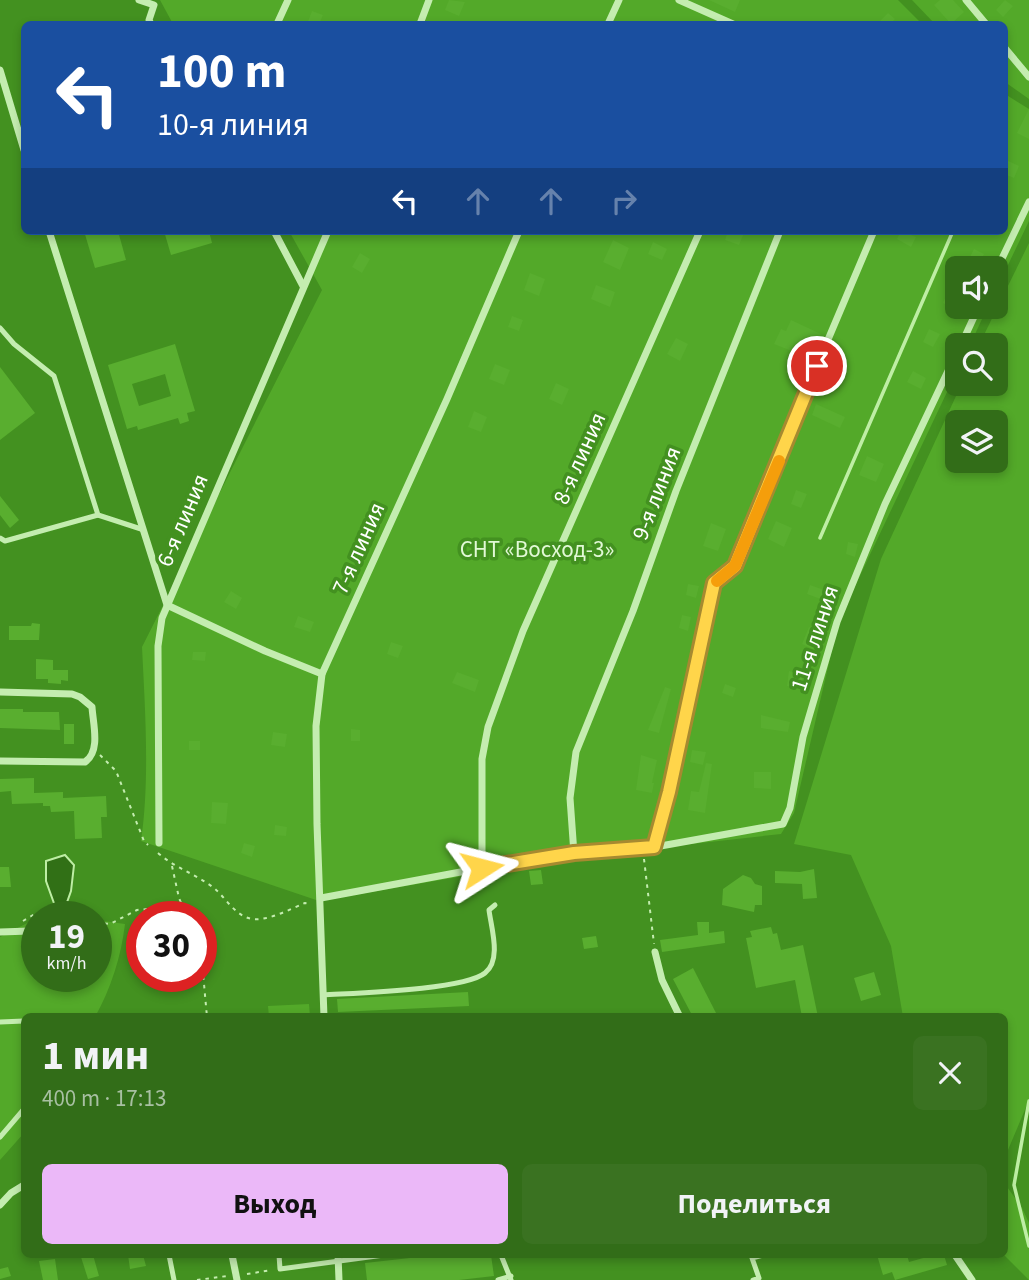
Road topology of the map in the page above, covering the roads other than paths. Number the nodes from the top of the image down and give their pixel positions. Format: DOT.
graph roads {
  1 [pos="139,0"];
  2 [pos="288,0"];
  3 [pos="429,0"];
  4 [pos="619,0"];
  5 [pos="679,0"];
  6 [pos="966,0"];
  7 [pos="155,2"];
  8 [pos="150,21"];
  9 [pos="278,21"];
  10 [pos="421,21"];
  11 [pos="609,21"];
  12 [pos="726,21"];
  13 [pos="984,21"];
  14 [pos="1008,52"];
  15 [pos="0,70"];
  16 [pos="1029,77"];
  17 [pos="21,140"];
  18 [pos="1029,202"];
  19 [pos="50,235"];
  20 [pos="276,235"];
  21 [pos="326,235"];
  22 [pos="517,235"];
  23 [pos="698,235"];
  24 [pos="777,235"];
  25 [pos="872,235"];
  26 [pos="1003,256"];
  27 [pos="303,286"];
  28 [pos="0,328"];
  29 [pos="945,377"];
  30 [pos="98,515"];
  31 [pos="141,529"];
  32 [pos="0,538"];
  33 [pos="167,606"];
  34 [pos="322,674"];
  35 [pos="0,692"];
  36 [pos="0,761"];
  37 [pos="159,843"];
  38 [pos="654,847"];
  39 [pos="574,853"];
  40 [pos="482,868"];
  41 [pos="321,902"];
  42 [pos="495,905"];
  43 [pos="655,952"];
  44 [pos="323,995"];
  45 [pos="324,1013"];
  46 [pos="678,1013"];
  47 [pos="21,1021"];
  48 [pos="0,1022"];
  49 [pos="21,1112"];
  50 [pos="0,1137"];
  51 [pos="21,1187"];
  52 [pos="0,1205"];
  53 [pos="170,1258"];
  54 [pos="233,1258"];
  55 [pos="279,1258"];
  56 [pos="338,1258"];
  57 [pos="502,1258"];
  58 [pos="752,1258"];
  59 [pos="958,1258"];
  60 [pos="511,1278"];
  61 [pos="174,1280"];
  62 [pos="237,1280"];
  63 [pos="339,1280"];
  64 [pos="498,1280"];
  65 [pos="753,1280"];
  66 [pos="972,1280"];
  1 -- 7 [label="street"];
  2 -- 9 [label="street"];
  3 -- 10 [label="street"];
  4 -- 11 [label="street"];
  5 -- 12 [label="street"];
  6 -- 13 [label="street"];
  7 -- 8 [label="street"];
  14 -- 16 [label="street"];
  15 -- 17 [label="street"];
  18 -- 26 [label="street"];
  19 -- 31 [label="street"];
  20 -- 27 [label="street"];
  21 -- 27 [label="street, 6-я линия"];
  22 -- 34 [label="street, 7-я линия"];
  23 -- 40 [label="street, 8-я линия"];
  24 -- 39 [label="street, 9-я линия"];
  25 -- 38 [label="street"];
  27 -- 33 [label="street, 6-я линия"];
  28 -- 30 [label="lane"];
  29 -- 38 [label="street, 11-я линия"];
  30 -- 31 [label="lane"];
  30 -- 32 [label="lane"];
  31 -- 33 [label="street"];
  33 -- 34 [label="street"];
  33 -- 37 [label="street, 6-я линия"];
  34 -- 41 [label="street, 7-я линия"];
  35 -- 36 [label="street"];
  38 -- 39 [label="street"];
  39 -- 40 [label="street"];
  40 -- 41 [label="street"];
  41 -- 44 [label="street, 7-я линия"];
  42 -- 44 [label="lane"];
  43 -- 46 [label="street"];
  44 -- 45 [label="street, 7-я линия"];
  47 -- 48 [label="lane"];
  49 -- 50 [label="lane"];
  51 -- 52 [label="street"];
  53 -- 61 [label="lane"];
  54 -- 62 [label="street"];
  55 -- 56 [label="lane"];
  56 -- 63 [label="street"];
  57 -- 60 [label="lane"];
  58 -- 65 [label="lane"];
  59 -- 66 [label="street"];
  60 -- 64 [label="lane"];
}
